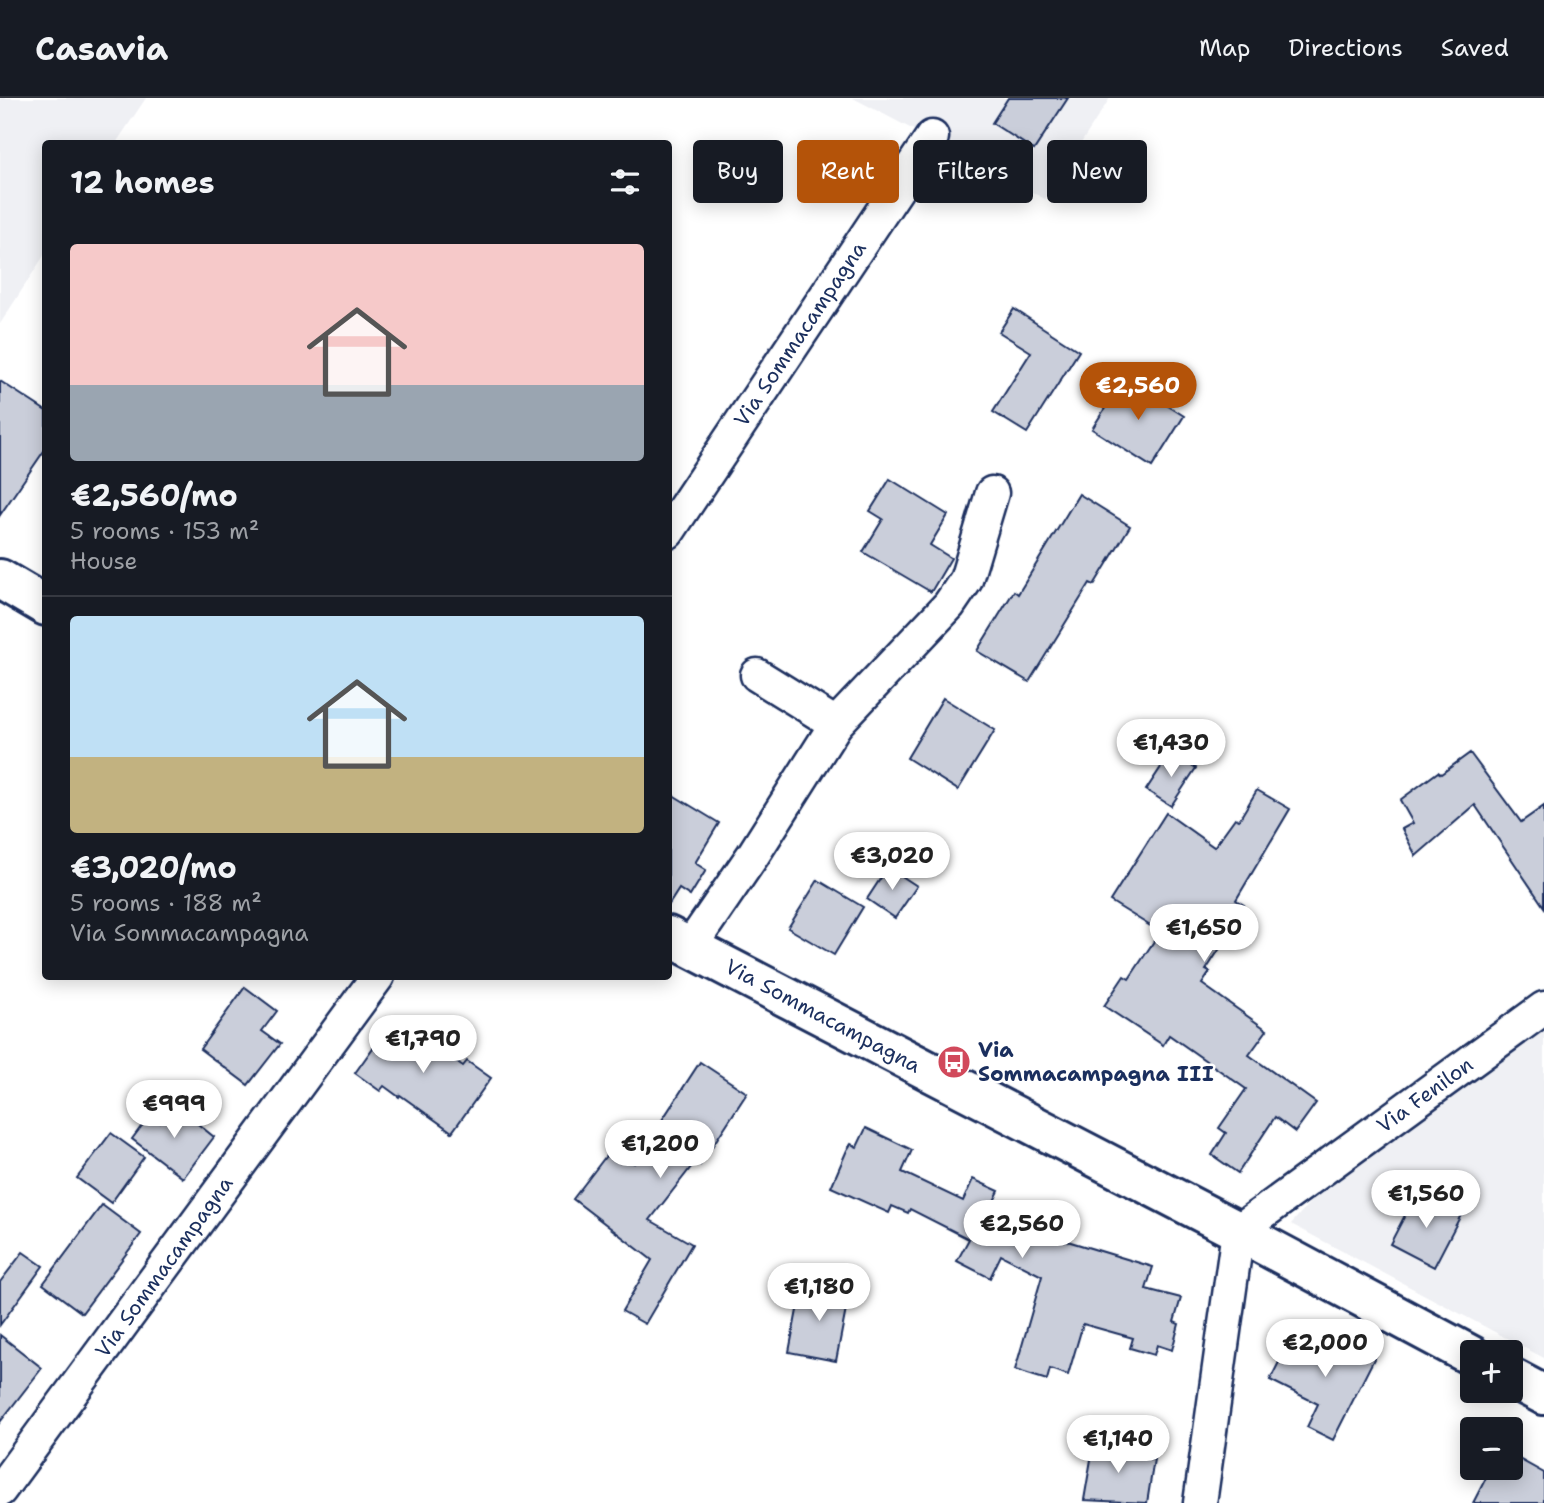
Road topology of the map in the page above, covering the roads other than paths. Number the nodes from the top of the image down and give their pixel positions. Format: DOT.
graph roads {
  1 [pos="932,137"];
  2 [pos="992,493"];
  3 [pos="672,526"];
  4 [pos="0,579"];
  5 [pos="42,604"];
  6 [pos="757,675"];
  7 [pos="836,724"];
  8 [pos="679,941"];
  9 [pos="375,980"];
  10 [pos="1544,1008"];
  11 [pos="1238,1231"];
  12 [pos="1460,1350"];
  13 [pos="1523,1384"];
  14 [pos="1544,1395"];
  15 [pos="0,1490"];
  16 [pos="1200,1503"];
  1 -- 3 [label="street, Via Sommacampagna"];
  2 -- 7 [label="street"];
  4 -- 5 [label="street"];
  6 -- 7 [label="street"];
  7 -- 8 [label="street"];
  8 -- 11 [label="street, Via Sommacampagna"];
  9 -- 15 [label="street, Via Sommacampagna"];
  10 -- 11 [label="street, Via Fenilon"];
  11 -- 12 [label="street, Via Sommacampagna"];
  11 -- 16 [label="street"];
  13 -- 14 [label="street"];
}
